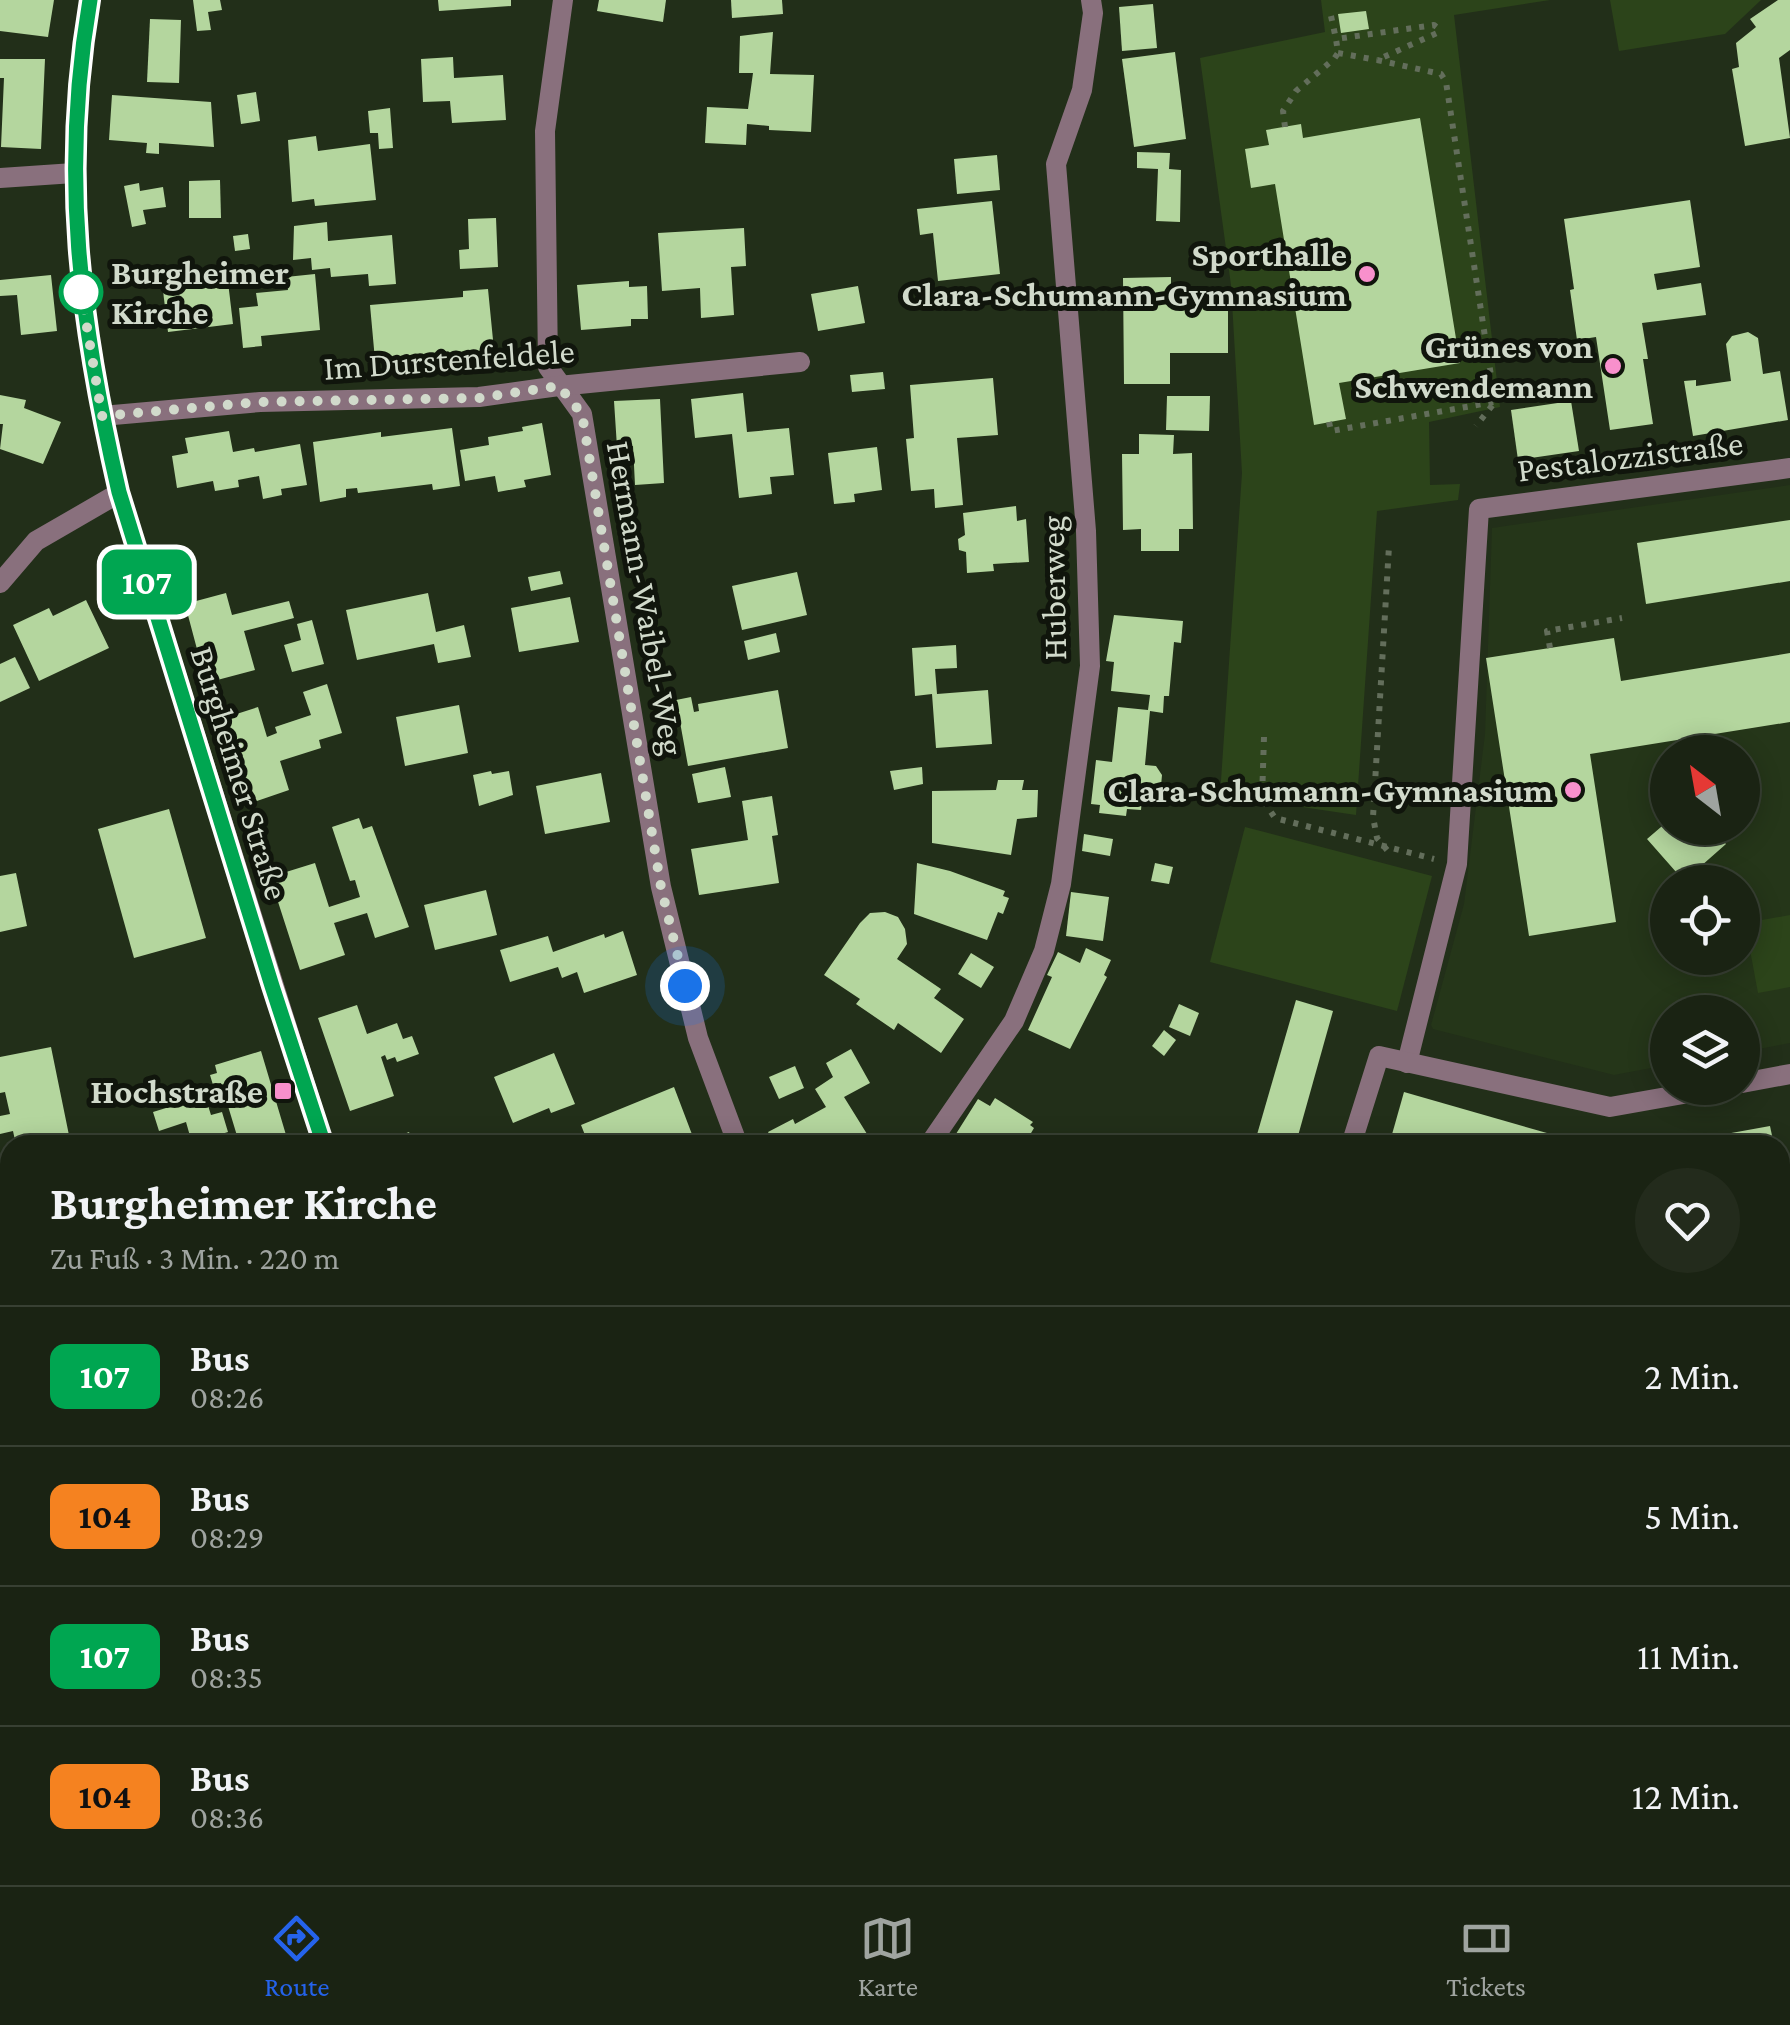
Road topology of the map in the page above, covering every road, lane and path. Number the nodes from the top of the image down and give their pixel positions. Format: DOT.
graph roads {
  1 [pos="90,0"];
  2 [pos="562,0"];
  3 [pos="1091,0"];
  4 [pos="1331,16"];
  5 [pos="1336,39"];
  6 [pos="1338,54"];
  7 [pos="1377,60"];
  8 [pos="1286,126"];
  9 [pos="74,174"];
  10 [pos="0,178"];
  11 [pos="800,362"];
  12 [pos="559,386"];
  13 [pos="1495,402"];
  14 [pos="102,416"];
  15 [pos="1329,422"];
  16 [pos="1476,426"];
  17 [pos="1790,468"];
  18 [pos="119,492"];
  19 [pos="1389,546"];
  20 [pos="0,583"];
  21 [pos="1622,618"];
  22 [pos="1550,648"];
  23 [pos="1264,737"];
  24 [pos="1387,850"];
  25 [pos="1457,864"];
  26 [pos="1407,1064"];
  27 [pos="1790,1074"];
  28 [pos="1760,1080"];
  29 [pos="1650,1100"];
  30 [pos="321,1135"];
  31 [pos="734,1135"];
  32 [pos="936,1135"];
  33 [pos="1355,1135"];
  1 -- 9 [label="street, Burgheimer Straße"];
  2 -- 12 [label="street, Hermann-Waibel-Weg"];
  3 -- 32 [label="street, Huberweg"];
  4 -- 5 [label="path"];
  5 -- 6 [label="path"];
  5 -- 7 [label="path"];
  6 -- 7 [label="path"];
  6 -- 8 [label="path"];
  7 -- 13 [label="path"];
  9 -- 10 [label="street"];
  9 -- 14 [label="street, Burgheimer Straße"];
  11 -- 12 [label="street, Im Durstenfeldele"];
  12 -- 14 [label="street, Im Durstenfeldele"];
  12 -- 31 [label="street, Hermann-Waibel-Weg"];
  13 -- 15 [label="path"];
  13 -- 16 [label="path"];
  14 -- 18 [label="street, Burgheimer Straße"];
  17 -- 25 [label="street, Pestalozzistraße"];
  18 -- 20 [label="street"];
  18 -- 30 [label="street, Burgheimer Straße"];
  19 -- 24 [label="path"];
  21 -- 22 [label="path"];
  23 -- 24 [label="path"];
  24 -- 25 [label="path"];
  25 -- 26 [label="street"];
  26 -- 29 [label="street"];
  26 -- 33 [label="street"];
  27 -- 28 [label="street"];
}
